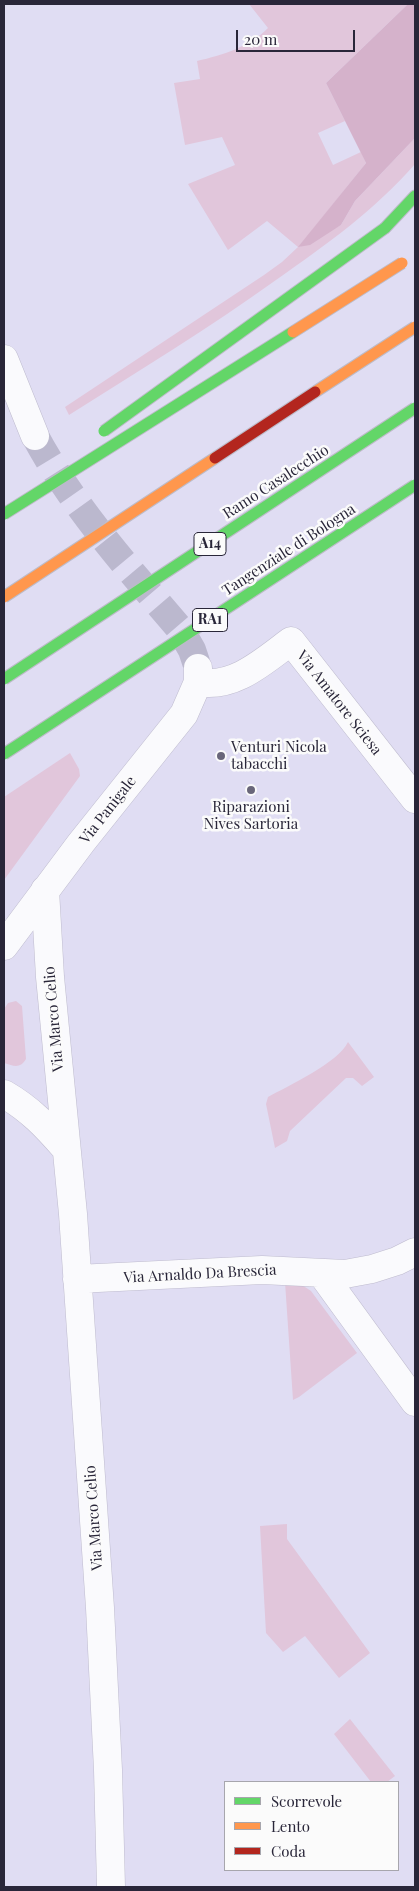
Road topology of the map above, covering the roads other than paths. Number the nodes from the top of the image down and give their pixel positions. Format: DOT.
graph roads {
  1 [pos="415,196"];
  2 [pos="405,260"];
  3 [pos="415,327"];
  4 [pos="4,358"];
  5 [pos="415,408"];
  6 [pos="35,436"];
  7 [pos="93,438"];
  8 [pos="415,485"];
  9 [pos="20,490"];
  10 [pos="4,502"];
  11 [pos="4,514"];
  12 [pos="4,597"];
  13 [pos="198,675"];
  14 [pos="4,679"];
  15 [pos="4,754"];
  16 [pos="415,799"];
  17 [pos="45,890"];
  18 [pos="4,946"];
  19 [pos="4,1094"];
  20 [pos="66,1149"];
  21 [pos="415,1252"];
  22 [pos="322,1274"];
  23 [pos="77,1278"];
  24 [pos="415,1402"];
  25 [pos="111,1887"];
  1 -- 7 [label="highway, bridge"];
  2 -- 11 [label="highway, bridge"];
  3 -- 12 [label="highway, bridge"];
  4 -- 6 [label="street"];
  5 -- 14 [label="highway, Ramo Casalecchio / A14, bridge"];
  8 -- 15 [label="highway, Tangenziale di Bologna / RA1, bridge"];
  9 -- 10 [label="highway"];
  13 -- 16 [label="street, Via Amatore Sciesa"];
  13 -- 17 [label="street, Via Panigale"];
  17 -- 18 [label="street, Via Panigale"];
  17 -- 20 [label="street, Via Marco Celio"];
  19 -- 20 [label="street"];
  20 -- 23 [label="street, Via Marco Celio"];
  21 -- 22 [label="street, Via Arnaldo Da Brescia"];
  22 -- 23 [label="street, Via Arnaldo Da Brescia"];
  22 -- 24 [label="street"];
  23 -- 25 [label="street, Via Marco Celio"];
}
